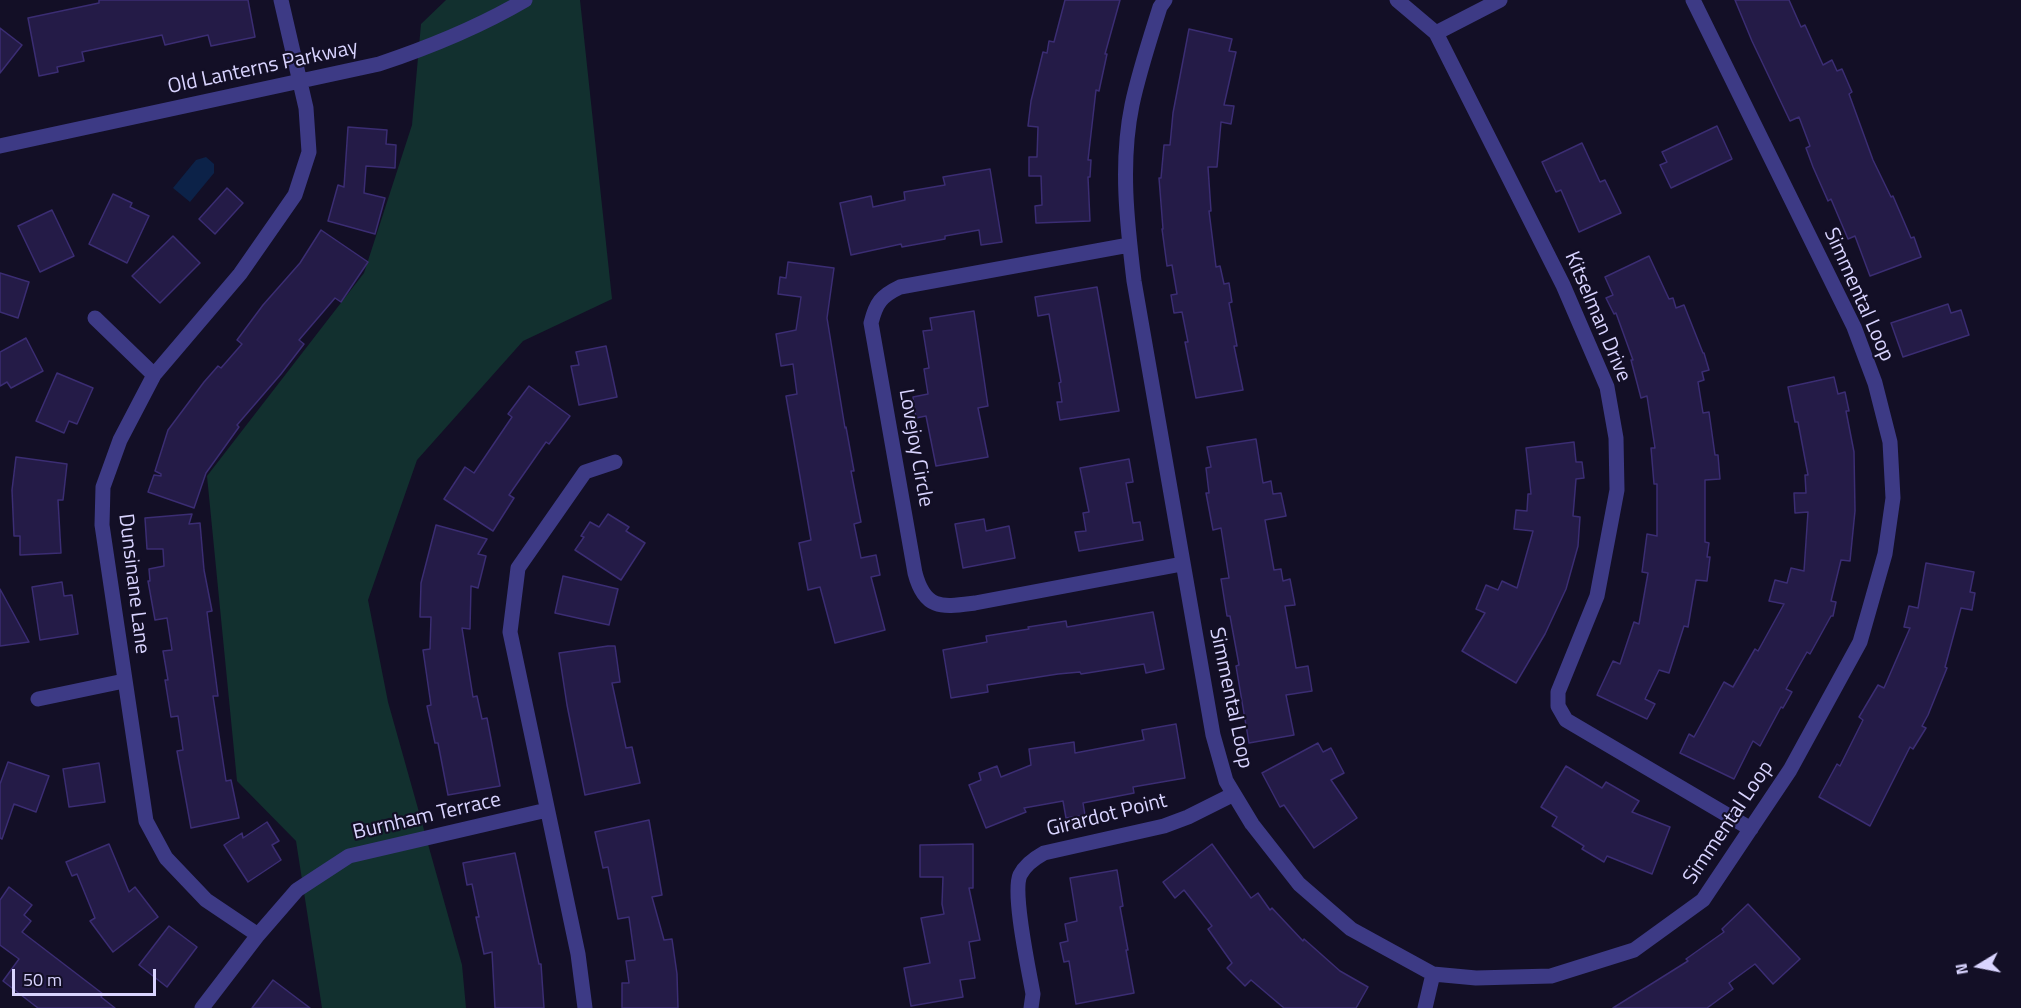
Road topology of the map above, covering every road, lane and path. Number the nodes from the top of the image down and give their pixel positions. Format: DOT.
graph roads {
  1 [pos="281,0"];
  2 [pos="525,0"];
  3 [pos="1165,0"];
  4 [pos="1397,0"];
  5 [pos="1500,0"];
  6 [pos="1693,0"];
  7 [pos="1437,33"];
  8 [pos="299,82"];
  9 [pos="0,146"];
  10 [pos="1130,245"];
  11 [pos="95,318"];
  12 [pos="154,375"];
  13 [pos="615,462"];
  14 [pos="1182,564"];
  15 [pos="124,681"];
  16 [pos="38,699"];
  17 [pos="1234,794"];
  18 [pos="547,810"];
  19 [pos="1751,829"];
  20 [pos="258,935"];
  21 [pos="1433,974"];
  22 [pos="202,1008"];
  23 [pos="585,1008"];
  24 [pos="1031,1008"];
  25 [pos="1425,1008"];
  1 -- 8 [label="street, Dunsinane Lane"];
  2 -- 8 [label="street, Old Lanterns Parkway"];
  3 -- 10 [label="street, Simmental Loop"];
  4 -- 7 [label="street, Kitselman Drive"];
  5 -- 7 [label="street"];
  6 -- 19 [label="street, Simmental Loop"];
  7 -- 19 [label="street, Kitselman Drive"];
  8 -- 9 [label="street, Old Lanterns Parkway"];
  8 -- 12 [label="street, Dunsinane Lane"];
  10 -- 14 [label="street, Simmental Loop"];
  10 -- 14 [label="street, Lovejoy Circle"];
  11 -- 12 [label="street"];
  12 -- 15 [label="street, Dunsinane Lane"];
  13 -- 18 [label="street"];
  14 -- 17 [label="street, Simmental Loop"];
  15 -- 16 [label="street"];
  15 -- 20 [label="street, Dunsinane Lane"];
  17 -- 21 [label="street, Simmental Loop"];
  17 -- 24 [label="street, Girardot Point"];
  18 -- 20 [label="street, Burnham Terrace"];
  18 -- 23 [label="street"];
  19 -- 21 [label="street, Simmental Loop"];
  20 -- 22 [label="street, Burnham Terrace"];
  21 -- 25 [label="street"];
}
